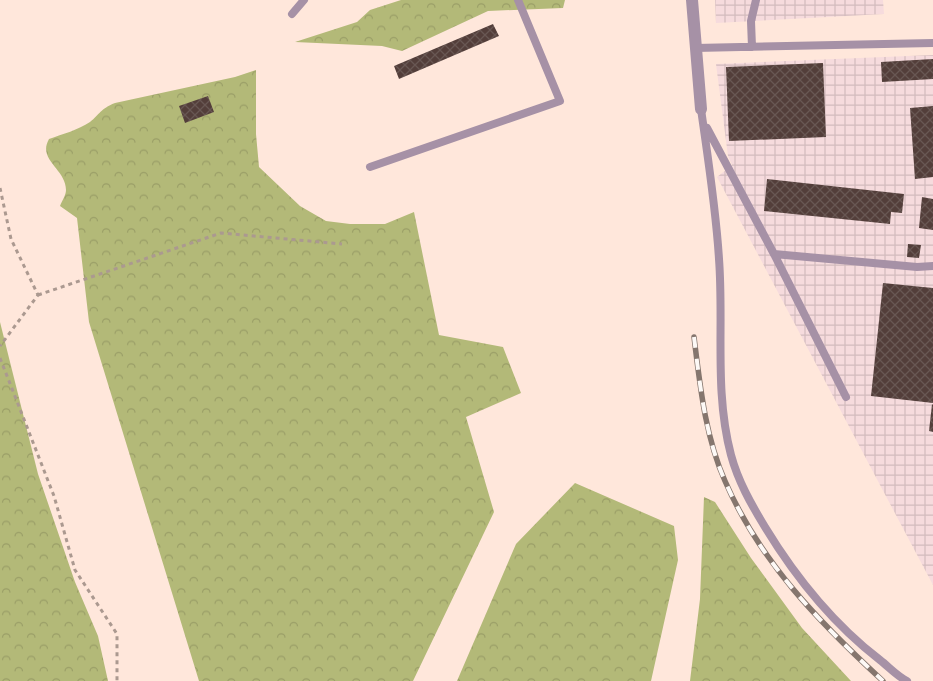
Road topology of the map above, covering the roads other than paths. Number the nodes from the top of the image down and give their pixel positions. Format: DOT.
graph roads {
  1 [pos="304,0"];
  2 [pos="518,0"];
  3 [pos="692,0"];
  4 [pos="756,0"];
  5 [pos="292,14"];
  6 [pos="933,43"];
  7 [pos="752,47"];
  8 [pos="695,48"];
  9 [pos="702,109"];
  10 [pos="370,167"];
  11 [pos="774,254"];
  12 [pos="933,266"];
  13 [pos="846,397"];
  14 [pos="907,681"];
  1 -- 5 [label="lane"];
  2 -- 10 [label="lane"];
  3 -- 8 [label="street"];
  4 -- 7 [label="lane"];
  6 -- 7 [label="lane"];
  7 -- 8 [label="lane"];
  8 -- 9 [label="street"];
  9 -- 11 [label="lane"];
  9 -- 14 [label="lane"];
  11 -- 12 [label="lane"];
  11 -- 13 [label="lane"];
}
